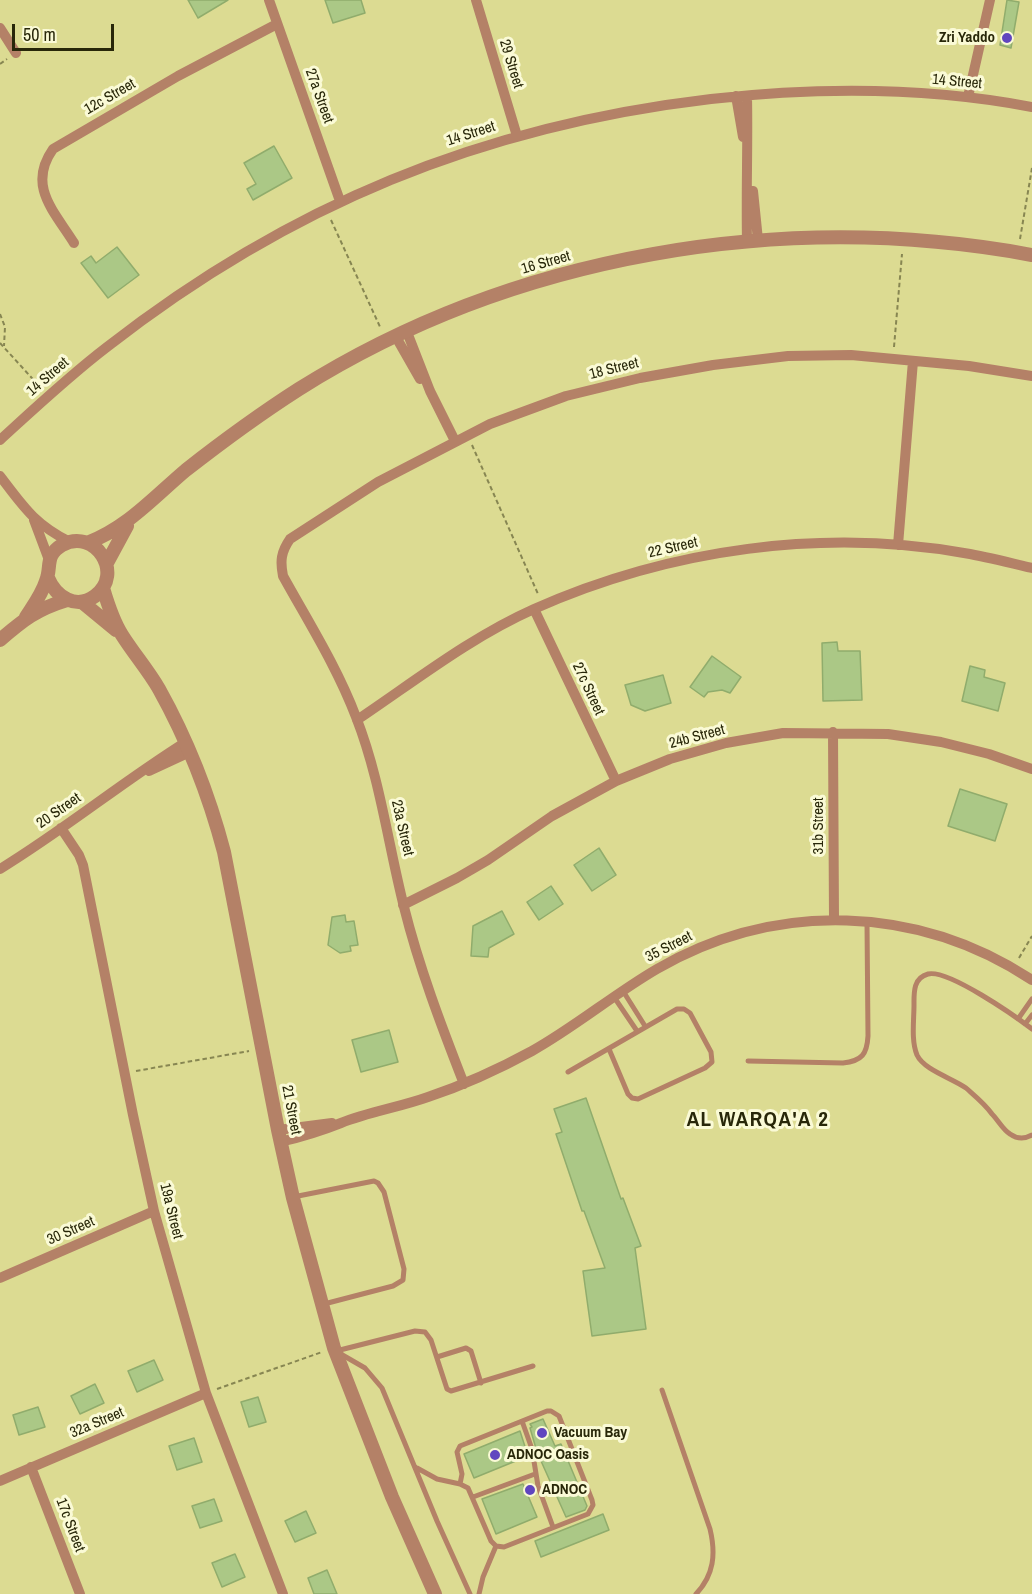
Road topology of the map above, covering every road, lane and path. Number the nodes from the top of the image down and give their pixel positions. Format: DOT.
graph roads {
  1 [pos="270,0"];
  2 [pos="476,0"];
  3 [pos="990,0"];
  4 [pos="278,24"];
  5 [pos="0,28"];
  6 [pos="16,52"];
  7 [pos="741,96"];
  8 [pos="968,97"];
  9 [pos="1032,107"];
  10 [pos="517,136"];
  11 [pos="1032,168"];
  12 [pos="340,201"];
  13 [pos="326,209"];
  14 [pos="903,239"];
  15 [pos="753,240"];
  16 [pos="74,243"];
  17 [pos="1018,252"];
  18 [pos="1032,255"];
  19 [pos="0,314"];
  20 [pos="397,337"];
  21 [pos="0,342"];
  22 [pos="4,347"];
  23 [pos="893,358"];
  24 [pos="913,361"];
  25 [pos="1032,376"];
  26 [pos="48,396"];
  27 [pos="467,435"];
  28 [pos="0,440"];
  29 [pos="455,441"];
  30 [pos="0,476"];
  31 [pos="0,486"];
  32 [pos="17,501"];
  33 [pos="133,517"];
  34 [pos="34,520"];
  35 [pos="70,542"];
  36 [pos="87,543"];
  37 [pos="898,545"];
  38 [pos="49,560"];
  39 [pos="107,563"];
  40 [pos="1032,568"];
  41 [pos="48,578"];
  42 [pos="103,588"];
  43 [pos="289,588"];
  44 [pos="67,600"];
  45 [pos="82,602"];
  46 [pos="539,608"];
  47 [pos="26,617"];
  48 [pos="122,635"];
  49 [pos="0,640"];
  50 [pos="357,720"];
  51 [pos="833,732"];
  52 [pos="188,747"];
  53 [pos="1032,769"];
  54 [pos="616,781"];
  55 [pos="61,828"];
  56 [pos="0,869"];
  57 [pos="403,905"];
  58 [pos="834,920"];
  59 [pos="867,921"];
  60 [pos="1032,936"];
  61 [pos="1013,968"];
  62 [pos="1032,980"];
  63 [pos="619,994"];
  64 [pos="1032,999"];
  65 [pos="1032,1015"];
  66 [pos="1018,1018"];
  67 [pos="1025,1024"];
  68 [pos="645,1026"];
  69 [pos="1032,1029"];
  70 [pos="637,1031"];
  71 [pos="262,1048"];
  72 [pos="609,1049"];
  73 [pos="748,1061"];
  74 [pos="568,1072"];
  75 [pos="125,1073"];
  76 [pos="464,1084"];
  77 [pos="1032,1135"];
  78 [pos="279,1136"];
  79 [pos="293,1197"];
  80 [pos="154,1211"];
  81 [pos="0,1278"];
  82 [pos="322,1305"];
  83 [pos="334,1350"];
  84 [pos="437,1357"];
  85 [pos="533,1366"];
  86 [pos="481,1383"];
  87 [pos="662,1390"];
  88 [pos="206,1393"];
  89 [pos="522,1421"];
  90 [pos="31,1467"];
  91 [pos="415,1467"];
  92 [pos="535,1474"];
  93 [pos="0,1481"];
  94 [pos="460,1484"];
  95 [pos="473,1497"];
  96 [pos="553,1527"];
  97 [pos="496,1546"];
  98 [pos="80,1594"];
  99 [pos="283,1594"];
  100 [pos="435,1594"];
  101 [pos="470,1594"];
  102 [pos="478,1594"];
  103 [pos="696,1594"];
  1 -- 4 [label="street, 27a Street"];
  2 -- 10 [label="street, 29 Street"];
  3 -- 8 [label="street"];
  4 -- 12 [label="street, 27a Street"];
  4 -- 16 [label="street, 12c Street"];
  5 -- 6 [label="street"];
  7 -- 8 [label="street, 14 Street"];
  7 -- 10 [label="street, 14 Street"];
  7 -- 15 [label="street"];
  8 -- 9 [label="street, 14 Street"];
  10 -- 12 [label="street, 14 Street"];
  11 -- 17 [label="path"];
  12 -- 13 [label="street, 14 Street"];
  13 -- 20 [label="path"];
  13 -- 26 [label="street, 14 Street"];
  14 -- 15 [label="street, 16 Street"];
  14 -- 17 [label="street, 16 Street"];
  14 -- 23 [label="path"];
  15 -- 20 [label="street, 16 Street"];
  17 -- 18 [label="street, 16 Street"];
  19 -- 22 [label="path"];
  20 -- 29 [label="street"];
  20 -- 33 [label="street, 16 Street"];
  21 -- 22 [label="path"];
  22 -- 26 [label="path"];
  23 -- 24 [label="street, 18 Street"];
  23 -- 27 [label="street, 18 Street"];
  24 -- 25 [label="street, 18 Street"];
  24 -- 37 [label="street"];
  26 -- 28 [label="street, 14 Street"];
  27 -- 29 [label="street, 18 Street"];
  27 -- 46 [label="path"];
  29 -- 43 [label="street, 18 Street"];
  30 -- 32 [label="street"];
  31 -- 32 [label="street"];
  32 -- 34 [label="street"];
  33 -- 36 [label="street, 16 Street"];
  33 -- 39 [label="street, 16 Street"];
  34 -- 35 [label="street"];
  34 -- 38 [label="street"];
  35 -- 36 [label="street"];
  35 -- 38 [label="street"];
  36 -- 39 [label="street"];
  37 -- 40 [label="street, 22 Street"];
  37 -- 46 [label="street, 22 Street"];
  38 -- 41 [label="street"];
  39 -- 42 [label="street"];
  41 -- 44 [label="street"];
  41 -- 47 [label="street"];
  42 -- 45 [label="street"];
  42 -- 48 [label="street, 21 Street"];
  43 -- 50 [label="street, 23a Street"];
  44 -- 45 [label="street"];
  44 -- 47 [label="street"];
  45 -- 48 [label="street, 21 Street"];
  46 -- 50 [label="street, 22 Street"];
  46 -- 54 [label="street, 27c Street"];
  47 -- 49 [label="street"];
  48 -- 52 [label="street, 21 Street"];
  50 -- 57 [label="street, 23a Street"];
  51 -- 53 [label="street, 24b Street"];
  51 -- 54 [label="street, 24b Street"];
  51 -- 58 [label="street, 31b Street"];
  52 -- 55 [label="street, 20 Street"];
  52 -- 71 [label="street, 21 Street"];
  54 -- 57 [label="street, 24b Street"];
  55 -- 56 [label="street, 20 Street"];
  55 -- 75 [label="street, 19a Street"];
  57 -- 76 [label="street, 23a Street"];
  58 -- 59 [label="street, 35 Street"];
  58 -- 63 [label="street, 35 Street"];
  59 -- 61 [label="street, 35 Street"];
  59 -- 73 [label="lane"];
  60 -- 61 [label="path"];
  61 -- 62 [label="street, 35 Street"];
  63 -- 68 [label="lane"];
  63 -- 70 [label="lane"];
  63 -- 76 [label="street, 35 Street"];
  64 -- 66 [label="lane"];
  65 -- 67 [label="lane"];
  66 -- 67 [label="lane"];
  66 -- 77 [label="lane"];
  67 -- 69 [label="lane"];
  68 -- 70 [label="lane"];
  68 -- 72 [label="lane"];
  70 -- 72 [label="lane"];
  71 -- 75 [label="path"];
  71 -- 78 [label="street, 21 Street"];
  72 -- 74 [label="lane"];
  75 -- 80 [label="street, 19a Street"];
  76 -- 78 [label="street, 35 Street"];
  78 -- 79 [label="street, 21 Street"];
  79 -- 82 [label="street, 21 Street"];
  79 -- 82 [label="lane"];
  80 -- 81 [label="street, 30 Street"];
  80 -- 88 [label="street, 19a Street"];
  82 -- 83 [label="street, 21 Street"];
  83 -- 84 [label="lane"];
  83 -- 88 [label="path"];
  83 -- 91 [label="lane"];
  83 -- 100 [label="street, 21 Street"];
  84 -- 86 [label="lane"];
  84 -- 86 [label="lane"];
  85 -- 86 [label="lane"];
  87 -- 103 [label="lane"];
  88 -- 90 [label="street, 32a Street"];
  88 -- 99 [label="street, 19a Street"];
  89 -- 92 [label="lane"];
  89 -- 94 [label="lane"];
  89 -- 96 [label="lane"];
  90 -- 93 [label="street, 32a Street"];
  90 -- 98 [label="street, 17c Street"];
  91 -- 94 [label="lane"];
  91 -- 101 [label="lane"];
  92 -- 95 [label="lane"];
  92 -- 96 [label="lane"];
  94 -- 95 [label="lane"];
  95 -- 97 [label="lane"];
  96 -- 97 [label="lane"];
  97 -- 102 [label="lane"];
}
